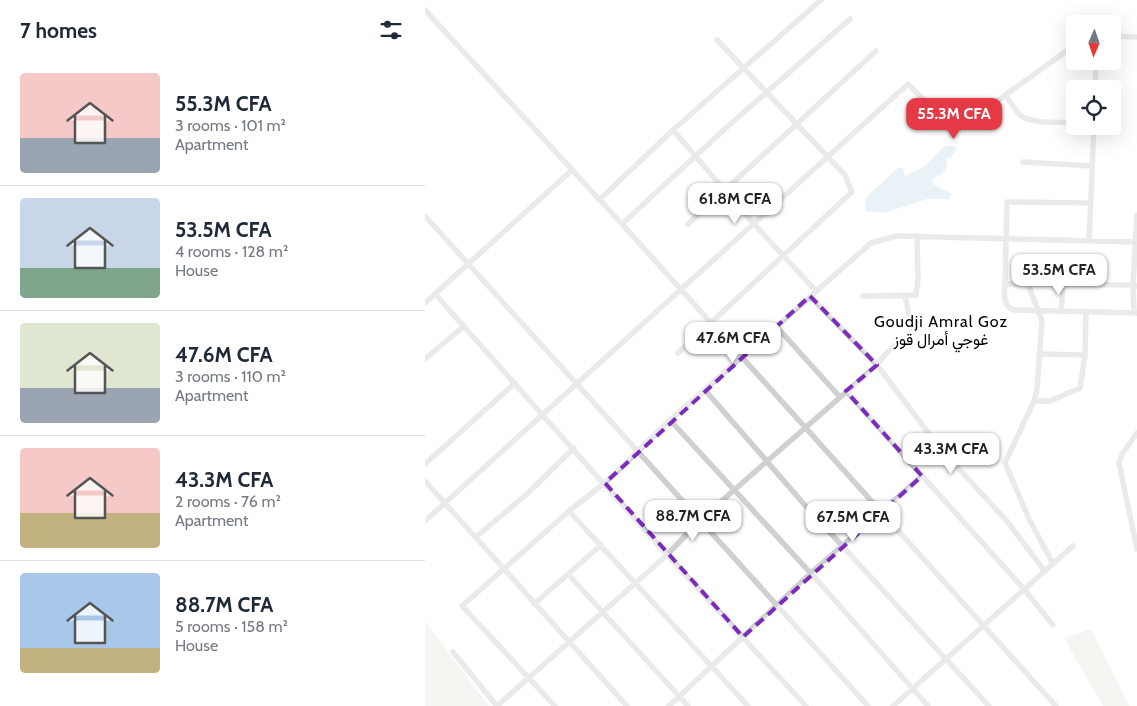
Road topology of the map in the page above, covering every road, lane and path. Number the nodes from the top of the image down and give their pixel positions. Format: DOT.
graph roads {
  1 [pos="821,0"];
  2 [pos="425,10"];
  3 [pos="850,19"];
  4 [pos="1121,36"];
  5 [pos="1137,37"];
  6 [pos="717,40"];
  7 [pos="875,51"];
  8 [pos="1066,52"];
  9 [pos="745,68"];
  10 [pos="767,92"];
  11 [pos="1006,96"];
  12 [pos="1066,122"];
  13 [pos="797,123"];
  14 [pos="673,130"];
  15 [pos="1093,135"];
  16 [pos="696,156"];
  17 [pos="828,156"];
  18 [pos="1023,162"];
  19 [pos="1091,166"];
  20 [pos="572,170"];
  21 [pos="724,189"];
  22 [pos="599,200"];
  23 [pos="1090,203"];
  24 [pos="1137,215"];
  25 [pos="425,216"];
  26 [pos="753,223"];
  27 [pos="622,224"];
  28 [pos="688,224"];
  29 [pos="917,236"];
  30 [pos="1005,239"];
  31 [pos="1089,241"];
  32 [pos="1136,242"];
  33 [pos="783,255"];
  34 [pos="467,263"];
  35 [pos="1005,284"];
  36 [pos="1028,284"];
  37 [pos="1063,286"];
  38 [pos="1135,286"];
  39 [pos="680,290"];
  40 [pos="816,291"];
  41 [pos="435,294"];
  42 [pos="810,296"];
  43 [pos="863,296"];
  44 [pos="905,296"];
  45 [pos="425,303"];
  46 [pos="1039,312"];
  47 [pos="1061,312"];
  48 [pos="1086,312"];
  49 [pos="1135,313"];
  50 [pos="710,324"];
  51 [pos="464,326"];
  52 [pos="776,326"];
  53 [pos="678,353"];
  54 [pos="1039,354"];
  55 [pos="1085,355"];
  56 [pos="741,357"];
  57 [pos="425,359"];
  58 [pos="877,365"];
  59 [pos="515,383"];
  60 [pos="578,383"];
  61 [pos="705,390"];
  62 [pos="846,391"];
  63 [pos="839,396"];
  64 [pos="1034,401"];
  65 [pos="543,414"];
  66 [pos="670,420"];
  67 [pos="804,427"];
  68 [pos="1137,433"];
  69 [pos="574,448"];
  70 [pos="637,450"];
  71 [pos="767,461"];
  72 [pos="425,464"];
  73 [pos="922,476"];
  74 [pos="425,481"];
  75 [pos="605,483"];
  76 [pos="734,491"];
  77 [pos="445,503"];
  78 [pos="569,511"];
  79 [pos="881,513"];
  80 [pos="700,520"];
  81 [pos="425,521"];
  82 [pos="475,537"];
  83 [pos="601,545"];
  84 [pos="841,546"];
  85 [pos="1073,546"];
  86 [pos="1137,549"];
  87 [pos="667,554"];
  88 [pos="1052,562"];
  89 [pos="504,570"];
  90 [pos="1044,570"];
  91 [pos="811,573"];
  92 [pos="569,574"];
  93 [pos="636,583"];
  94 [pos="1023,588"];
  95 [pos="534,604"];
  96 [pos="777,605"];
  97 [pos="603,612"];
  98 [pos="983,625"];
  99 [pos="1053,625"];
  100 [pos="743,637"];
  101 [pos="569,641"];
  102 [pos="453,652"];
  103 [pos="946,658"];
  104 [pos="712,667"];
  105 [pos="527,677"];
  106 [pos="912,689"];
  107 [pos="679,697"];
  108 [pos="497,706"];
  109 [pos="555,706"];
  110 [pos="627,706"];
  111 [pos="669,706"];
  112 [pos="688,706"];
  113 [pos="748,706"];
  114 [pos="806,706"];
  115 [pos="868,706"];
  116 [pos="893,706"];
  117 [pos="928,706"];
  118 [pos="989,706"];
  119 [pos="1056,706"];
  1 -- 9 [label="street"];
  2 -- 20 [label="street"];
  3 -- 10 [label="street"];
  4 -- 5 [label="street"];
  6 -- 9 [label="street"];
  7 -- 13 [label="street"];
  8 -- 11 [label="street"];
  9 -- 10 [label="street"];
  9 -- 14 [label="street"];
  10 -- 13 [label="street"];
  10 -- 16 [label="street"];
  11 -- 12 [label="street"];
  11 -- 17 [label="street"];
  13 -- 17 [label="street"];
  13 -- 21 [label="street"];
  14 -- 16 [label="street"];
  14 -- 22 [label="street"];
  15 -- 19 [label="street"];
  16 -- 21 [label="street"];
  16 -- 27 [label="street"];
  17 -- 26 [label="street"];
  17 -- 33 [label="street"];
  18 -- 19 [label="street"];
  19 -- 23 [label="street"];
  20 -- 22 [label="street"];
  20 -- 34 [label="street"];
  21 -- 26 [label="street"];
  21 -- 28 [label="street"];
  22 -- 27 [label="street"];
  23 -- 30 [label="street"];
  23 -- 31 [label="street"];
  24 -- 32 [label="street"];
  25 -- 34 [label="street"];
  26 -- 33 [label="street"];
  26 -- 39 [label="street"];
  27 -- 39 [label="street"];
  29 -- 30 [label="street"];
  29 -- 40 [label="street"];
  29 -- 44 [label="street"];
  30 -- 31 [label="street"];
  30 -- 35 [label="street"];
  31 -- 32 [label="street"];
  32 -- 38 [label="street"];
  33 -- 40 [label="street"];
  33 -- 50 [label="street"];
  34 -- 41 [label="street"];
  34 -- 60 [label="street"];
  35 -- 36 [label="street"];
  35 -- 46 [label="street"];
  36 -- 37 [label="street"];
  36 -- 46 [label="street"];
  37 -- 38 [label="street"];
  37 -- 47 [label="street"];
  38 -- 49 [label="street"];
  39 -- 50 [label="street"];
  39 -- 60 [label="street"];
  40 -- 42 [label="street"];
  41 -- 45 [label="street"];
  41 -- 51 [label="street"];
  42 -- 52 [label="street"];
  42 -- 58 [label="street"];
  43 -- 44 [label="street"];
  44 -- 58 [label="street"];
  46 -- 47 [label="street"];
  46 -- 54 [label="street"];
  47 -- 48 [label="street"];
  48 -- 49 [label="street"];
  48 -- 55 [label="street"];
  50 -- 53 [label="street"];
  50 -- 56 [label="street"];
  51 -- 57 [label="street"];
  51 -- 59 [label="street"];
  52 -- 56 [label="street"];
  52 -- 63 [label="street"];
  54 -- 55 [label="street"];
  54 -- 64 [label="street"];
  55 -- 64 [label="street"];
  56 -- 61 [label="street"];
  56 -- 67 [label="street"];
  58 -- 62 [label="street"];
  58 -- 90 [label="street"];
  59 -- 65 [label="street"];
  59 -- 72 [label="street"];
  60 -- 65 [label="street"];
  60 -- 70 [label="street"];
  61 -- 66 [label="street"];
  61 -- 71 [label="street"];
  62 -- 63 [label="street"];
  62 -- 73 [label="street"];
  63 -- 67 [label="street"];
  64 -- 88 [label="street"];
  65 -- 69 [label="street"];
  65 -- 77 [label="street"];
  66 -- 70 [label="street"];
  66 -- 76 [label="street"];
  67 -- 71 [label="street"];
  67 -- 79 [label="street"];
  68 -- 86 [label="street"];
  69 -- 75 [label="street"];
  69 -- 82 [label="street"];
  70 -- 75 [label="street"];
  70 -- 80 [label="street"];
  71 -- 76 [label="street"];
  71 -- 84 [label="street"];
  73 -- 79 [label="street"];
  73 -- 94 [label="street"];
  74 -- 77 [label="street"];
  75 -- 78 [label="street"];
  75 -- 87 [label="street"];
  76 -- 80 [label="street"];
  76 -- 91 [label="street"];
  77 -- 81 [label="street"];
  77 -- 82 [label="street"];
  78 -- 83 [label="street"];
  78 -- 89 [label="street"];
  79 -- 84 [label="street"];
  79 -- 98 [label="street"];
  80 -- 87 [label="street"];
  80 -- 96 [label="street"];
  82 -- 89 [label="street"];
  83 -- 92 [label="street"];
  83 -- 93 [label="street"];
  84 -- 91 [label="street"];
  84 -- 103 [label="street"];
  85 -- 88 [label="street"];
  87 -- 93 [label="street"];
  87 -- 100 [label="street"];
  88 -- 90 [label="street"];
  89 -- 95 [label="street"];
  89 -- 105 [label="street"];
  90 -- 94 [label="street"];
  91 -- 96 [label="street"];
  91 -- 106 [label="street"];
  92 -- 95 [label="street"];
  92 -- 97 [label="street"];
  93 -- 97 [label="street"];
  93 -- 104 [label="street"];
  94 -- 98 [label="street"];
  94 -- 99 [label="street"];
  95 -- 101 [label="street"];
  96 -- 100 [label="street"];
  96 -- 115 [label="street"];
  97 -- 101 [label="street"];
  97 -- 107 [label="street"];
  98 -- 103 [label="street"];
  98 -- 119 [label="street"];
  100 -- 104 [label="street"];
  100 -- 114 [label="street"];
  101 -- 105 [label="street"];
  101 -- 110 [label="street"];
  102 -- 108 [label="street"];
  103 -- 106 [label="street"];
  103 -- 118 [label="street"];
  104 -- 107 [label="street"];
  104 -- 113 [label="street"];
  105 -- 108 [label="street"];
  105 -- 109 [label="street"];
  106 -- 116 [label="street"];
  106 -- 117 [label="street"];
  107 -- 111 [label="street"];
  107 -- 112 [label="street"];
}
